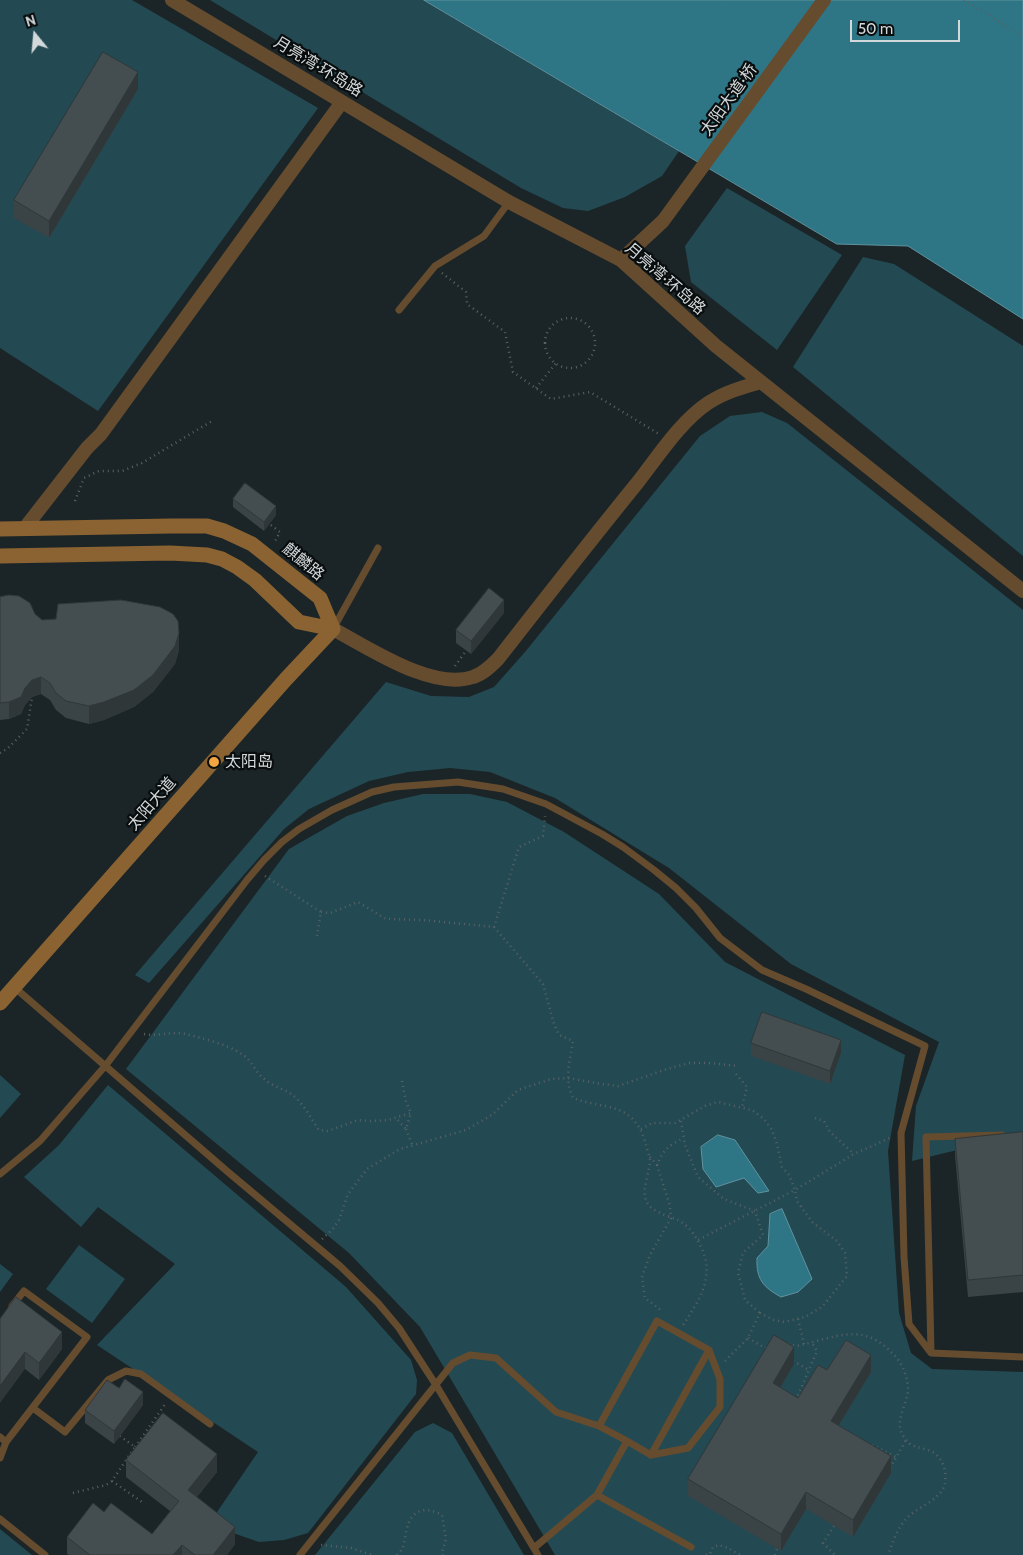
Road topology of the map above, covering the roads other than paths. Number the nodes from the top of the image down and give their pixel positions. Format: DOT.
graph roads {
  1 [pos="172,0"];
  2 [pos="824,0"];
  3 [pos="342,102"];
  4 [pos="509,202"];
  5 [pos="621,260"];
  6 [pos="399,310"];
  7 [pos="761,382"];
  8 [pos="0,529"];
  9 [pos="24,529"];
  10 [pos="378,548"];
  11 [pos="0,556"];
  12 [pos="1023,591"];
  13 [pos="333,629"];
  14 [pos="14,987"];
  15 [pos="0,1003"];
  16 [pos="106,1065"];
  17 [pos="1013,1134"];
  18 [pos="0,1174"];
  19 [pos="6,1314"];
  20 [pos="709,1350"];
  21 [pos="931,1352"];
  22 [pos="1023,1357"];
  23 [pos="436,1385"];
  24 [pos="33,1408"];
  25 [pos="210,1424"];
  26 [pos="599,1426"];
  27 [pos="3,1439"];
  28 [pos="627,1441"];
  29 [pos="651,1454"];
  30 [pos="0,1458"];
  31 [pos="597,1495"];
  32 [pos="0,1519"];
  33 [pos="691,1547"];
  34 [pos="534,1548"];
  35 [pos="45,1555"];
  36 [pos="300,1555"];
  37 [pos="538,1555"];
  1 -- 3 [label="street, 月亮湾·环岛路"];
  2 -- 5 [label="street, 太阳大道·桥"];
  3 -- 4 [label="street, 月亮湾·环岛路"];
  3 -- 9 [label="street"];
  4 -- 5 [label="street, 月亮湾·环岛路"];
  4 -- 6 [label="lane"];
  5 -- 7 [label="street, 月亮湾·环岛路"];
  7 -- 12 [label="street, 月亮湾·环岛路"];
  7 -- 13 [label="street"];
  8 -- 9 [label="main road, 麒麟路"];
  9 -- 13 [label="main road, 麒麟路"];
  10 -- 13 [label="lane"];
  11 -- 13 [label="main road"];
  13 -- 14 [label="main road, 太阳大道"];
  14 -- 15 [label="main road, 太阳大道"];
  14 -- 16 [label="lane"];
  16 -- 18 [label="lane"];
  16 -- 21 [label="lane"];
  16 -- 23 [label="lane"];
  17 -- 21 [label="lane"];
  19 -- 24 [label="lane"];
  20 -- 26 [label="lane"];
  20 -- 29 [label="lane"];
  20 -- 29 [label="lane"];
  21 -- 22 [label="lane"];
  23 -- 26 [label="lane"];
  23 -- 34 [label="lane"];
  23 -- 36 [label="lane"];
  24 -- 25 [label="lane"];
  24 -- 27 [label="lane"];
  26 -- 28 [label="lane"];
  27 -- 30 [label="lane"];
  28 -- 29 [label="lane"];
  28 -- 31 [label="lane"];
  31 -- 33 [label="lane"];
  31 -- 34 [label="lane"];
  32 -- 35 [label="lane"];
  34 -- 37 [label="lane"];
}
